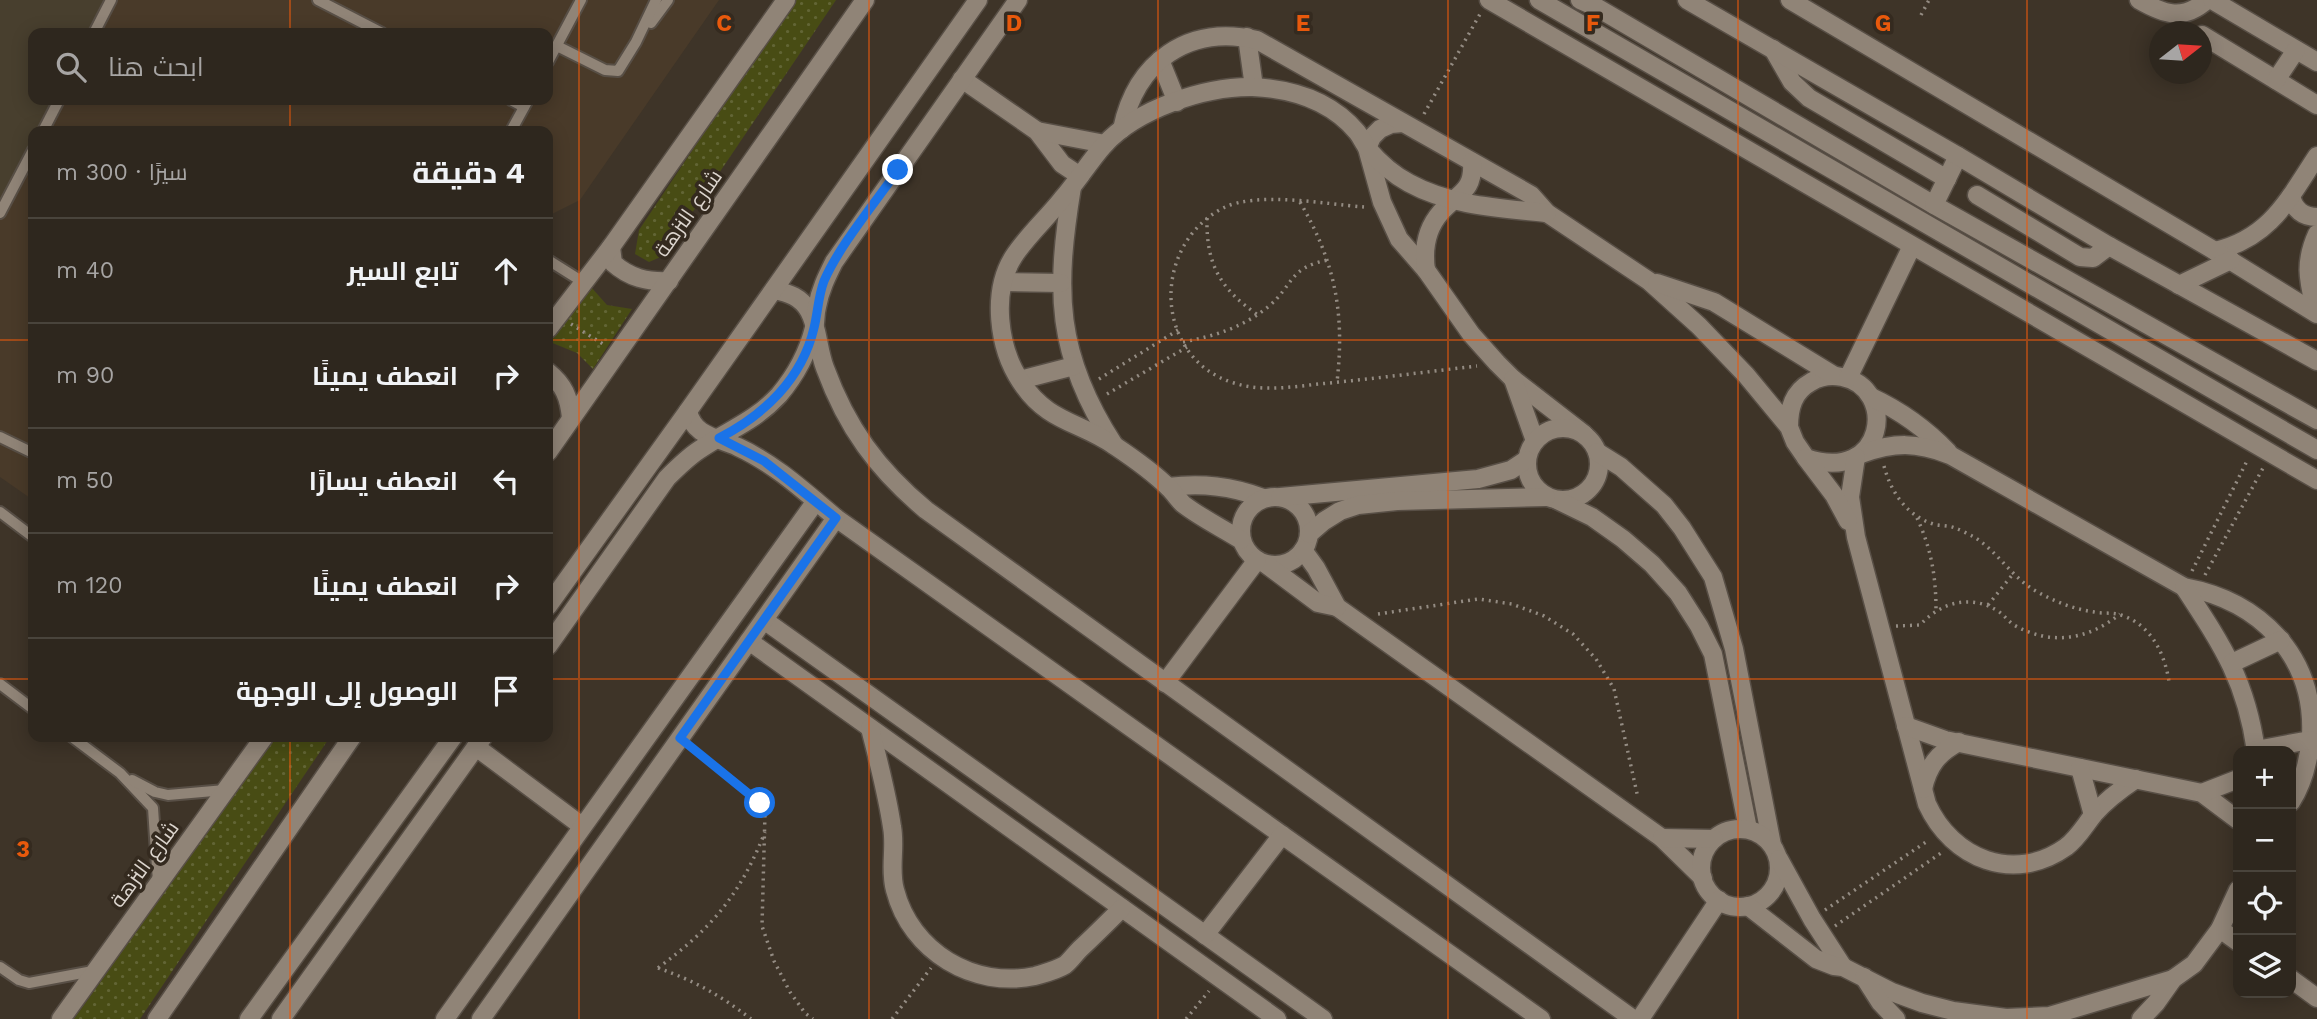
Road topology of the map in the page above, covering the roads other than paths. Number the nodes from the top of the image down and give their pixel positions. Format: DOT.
graph roads {
  1 [pos="111,0"];
  2 [pos="318,0"];
  3 [pos="581,0"];
  4 [pos="656,0"];
  5 [pos="668,0"];
  6 [pos="786,0"];
  7 [pos="864,0"];
  8 [pos="978,0"];
  9 [pos="1018,0"];
  10 [pos="1539,0"];
  11 [pos="1580,0"];
  12 [pos="1687,0"];
  13 [pos="1790,0"];
  14 [pos="2139,0"];
  15 [pos="2210,0"];
  16 [pos="1485,6"];
  17 [pos="2167,14"];
  18 [pos="2178,21"];
  19 [pos="97,28"];
  20 [pos="372,28"];
  21 [pos="1247,37"];
  22 [pos="2212,41"];
  23 [pos="636,42"];
  24 [pos="557,46"];
  25 [pos="1773,49"];
  26 [pos="2296,50"];
  27 [pos="553,53"];
  28 [pos="1160,60"];
  29 [pos="2317,62"];
  30 [pos="962,79"];
  31 [pos="2276,80"];
  32 [pos="1254,88"];
  33 [pos="1177,102"];
  34 [pos="56,105"];
  35 [pos="525,105"];
  36 [pos="2317,105"];
  37 [pos="46,126"];
  38 [pos="514,126"];
  39 [pos="1409,126"];
  40 [pos="1122,129"];
  41 [pos="1037,131"];
  42 [pos="1105,144"];
  43 [pos="1367,148"];
  44 [pos="1958,156"];
  45 [pos="2317,156"];
  46 [pos="1472,162"];
  47 [pos="28,168"];
  48 [pos="1988,174"];
  49 [pos="1947,178"];
  50 [pos="1076,182"];
  51 [pos="1978,195"];
  52 [pos="2291,196"];
  53 [pos="1454,201"];
  54 [pos="1934,205"];
  55 [pos="1547,213"];
  56 [pos="0,214"];
  57 [pos="2317,217"];
  58 [pos="1964,221"];
  59 [pos="2317,234"];
  60 [pos="1912,246"];
  61 [pos="2109,246"];
  62 [pos="611,247"];
  63 [pos="2223,256"];
  64 [pos="553,263"];
  65 [pos="1426,270"];
  66 [pos="669,281"];
  67 [pos="1649,281"];
  68 [pos="583,282"];
  69 [pos="1004,282"];
  70 [pos="1061,283"];
  71 [pos="2313,283"];
  72 [pos="2179,285"];
  73 [pos="774,290"];
  74 [pos="2317,313"];
  75 [pos="553,316"];
  76 [pos="814,328"];
  77 [pos="2317,361"];
  78 [pos="1074,366"];
  79 [pos="553,376"];
  80 [pos="1840,377"];
  81 [pos="1513,379"];
  82 [pos="1020,380"];
  83 [pos="1871,397"];
  84 [pos="688,411"];
  85 [pos="571,418"];
  86 [pos="2317,420"];
  87 [pos="1789,427"];
  88 [pos="1584,434"];
  89 [pos="0,437"];
  90 [pos="719,438"];
  91 [pos="1535,441"];
  92 [pos="553,445"];
  93 [pos="1114,445"];
  94 [pos="2317,450"];
  95 [pos="28,451"];
  96 [pos="1597,452"];
  97 [pos="1858,455"];
  98 [pos="1950,455"];
  99 [pos="1806,458"];
  100 [pos="1526,460"];
  101 [pos="2317,480"];
  102 [pos="1168,487"];
  103 [pos="1396,494"];
  104 [pos="1271,498"];
  105 [pos="1552,498"];
  106 [pos="816,502"];
  107 [pos="0,512"];
  108 [pos="836,518"];
  109 [pos="28,533"];
  110 [pos="1856,537"];
  111 [pos="1241,540"];
  112 [pos="1306,542"];
  113 [pos="1262,562"];
  114 [pos="2191,588"];
  115 [pos="553,599"];
  116 [pos="1337,607"];
  117 [pos="764,620"];
  118 [pos="553,639"];
  119 [pos="2281,640"];
  120 [pos="749,641"];
  121 [pos="1734,649"];
  122 [pos="1713,654"];
  123 [pos="2232,663"];
  124 [pos="1165,683"];
  125 [pos="0,684"];
  126 [pos="28,705"];
  127 [pos="1906,726"];
  128 [pos="870,728"];
  129 [pos="2311,740"];
  130 [pos="78,742"];
  131 [pos="256,742"];
  132 [pos="349,742"];
  133 [pos="449,742"];
  134 [pos="480,742"];
  135 [pos="1959,742"];
  136 [pos="2255,746"];
  137 [pos="2278,746"];
  138 [pos="2080,768"];
  139 [pos="120,774"];
  140 [pos="2136,779"];
  141 [pos="2233,781"];
  142 [pos="1923,789"];
  143 [pos="225,790"];
  144 [pos="2296,792"];
  145 [pos="2202,793"];
  146 [pos="2093,815"];
  147 [pos="2233,816"];
  148 [pos="582,826"];
  149 [pos="1748,829"];
  150 [pos="1282,835"];
  151 [pos="1662,838"];
  152 [pos="1714,839"];
  153 [pos="1774,850"];
  154 [pos="1703,878"];
  155 [pos="158,882"];
  156 [pos="1719,900"];
  157 [pos="2233,901"];
  158 [pos="1748,906"];
  159 [pos="1122,908"];
  160 [pos="2220,929"];
  161 [pos="1205,934"];
  162 [pos="2233,938"];
  163 [pos="0,967"];
  164 [pos="1843,967"];
  165 [pos="93,971"];
  166 [pos="1864,977"];
  167 [pos="2173,979"];
  168 [pos="2296,983"];
  169 [pos="2317,998"];
  170 [pos="1984,1018"];
  171 [pos="2050,1018"];
  172 [pos="61,1019"];
  173 [pos="157,1019"];
  174 [pos="249,1019"];
  175 [pos="281,1019"];
  176 [pos="445,1019"];
  177 [pos="481,1019"];
  178 [pos="1277,1019"];
  179 [pos="1323,1019"];
  180 [pos="1541,1019"];
  181 [pos="1633,1019"];
  182 [pos="1640,1019"];
  183 [pos="1896,1019"];
  184 [pos="2141,1019"];
  1 -- 19 [label="lane"];
  2 -- 20 [label="lane"];
  3 -- 24 [label="lane"];
  4 -- 23 [label="lane"];
  5 -- 23 [label="lane"];
  6 -- 62 [label="street, شارع النزهة"];
  7 -- 66 [label="street, شارع النزهة"];
  8 -- 73 [label="street"];
  9 -- 30 [label="street"];
  10 -- 94 [label="street"];
  11 -- 54 [label="street"];
  12 -- 25 [label="street"];
  13 -- 63 [label="street"];
  14 -- 17 [label="street"];
  15 -- 17 [label="street"];
  15 -- 26 [label="street"];
  16 -- 60 [label="street"];
  17 -- 18 [label="street"];
  21 -- 28 [label="street"];
  21 -- 32 [label="street"];
  21 -- 39 [label="street"];
  22 -- 31 [label="street"];
  23 -- 24 [label="lane"];
  24 -- 27 [label="lane"];
  25 -- 44 [label="street"];
  25 -- 49 [label="street"];
  26 -- 29 [label="street"];
  26 -- 31 [label="street"];
  28 -- 33 [label="street"];
  28 -- 40 [label="street"];
  30 -- 41 [label="street"];
  30 -- 76 [label="street"];
  31 -- 36 [label="street"];
  32 -- 33 [label="street"];
  32 -- 43 [label="street"];
  33 -- 40 [label="street"];
  34 -- 37 [label="lane"];
  35 -- 38 [label="lane"];
  39 -- 43 [label="street"];
  39 -- 46 [label="street"];
  40 -- 42 [label="street"];
  41 -- 42 [label="street"];
  41 -- 50 [label="street"];
  42 -- 50 [label="street"];
  43 -- 53 [label="street"];
  43 -- 65 [label="street"];
  44 -- 48 [label="street"];
  44 -- 49 [label="street"];
  45 -- 52 [label="street"];
  46 -- 53 [label="street"];
  46 -- 55 [label="street"];
  47 -- 56 [label="lane"];
  48 -- 51 [label="street"];
  48 -- 61 [label="street"];
  49 -- 54 [label="street"];
  50 -- 69 [label="street"];
  50 -- 70 [label="street"];
  51 -- 58 [label="street"];
  51 -- 61 [label="street"];
  52 -- 57 [label="street"];
  52 -- 63 [label="street"];
  53 -- 55 [label="street"];
  53 -- 65 [label="street"];
  54 -- 58 [label="street"];
  55 -- 67 [label="street"];
  58 -- 86 [label="street"];
  59 -- 71 [label="street"];
  60 -- 80 [label="street"];
  60 -- 101 [label="street"];
  61 -- 72 [label="street"];
  62 -- 66 [label="street"];
  62 -- 68 [label="street, شارع النزهة"];
  63 -- 72 [label="street"];
  63 -- 74 [label="street"];
  64 -- 68 [label="lane"];
  65 -- 81 [label="street"];
  66 -- 85 [label="street, شارع النزهة"];
  67 -- 80 [label="street"];
  67 -- 87 [label="street"];
  68 -- 75 [label="street, شارع النزهة"];
  69 -- 70 [label="street"];
  69 -- 82 [label="street"];
  70 -- 78 [label="street"];
  71 -- 74 [label="street"];
  72 -- 77 [label="street"];
  73 -- 76 [label="street"];
  73 -- 84 [label="street"];
  76 -- 90 [label="street"];
  76 -- 124 [label="street"];
  78 -- 82 [label="street"];
  78 -- 93 [label="street"];
  79 -- 85 [label="street"];
  80 -- 83 [label="street"];
  80 -- 87 [label="street"];
  81 -- 88 [label="street"];
  81 -- 91 [label="street"];
  82 -- 93 [label="street"];
  83 -- 97 [label="street"];
  83 -- 98 [label="street"];
  84 -- 90 [label="street"];
  84 -- 115 [label="street"];
  85 -- 92 [label="street, شارع النزهة"];
  87 -- 99 [label="street"];
  88 -- 91 [label="street"];
  88 -- 96 [label="street"];
  89 -- 95 [label="lane"];
  90 -- 106 [label="street"];
  90 -- 118 [label="street"];
  91 -- 100 [label="street"];
  93 -- 102 [label="street"];
  96 -- 105 [label="street"];
  96 -- 121 [label="street"];
  97 -- 98 [label="street"];
  97 -- 99 [label="street"];
  97 -- 110 [label="street"];
  98 -- 114 [label="street"];
  99 -- 110 [label="street"];
  100 -- 103 [label="street"];
  100 -- 105 [label="street"];
  102 -- 104 [label="street"];
  102 -- 111 [label="street"];
  103 -- 104 [label="street"];
  103 -- 105 [label="street"];
  103 -- 112 [label="street"];
  104 -- 111 [label="street"];
  104 -- 112 [label="street"];
  105 -- 122 [label="street"];
  106 -- 108 [label="street"];
  106 -- 148 [label="street"];
  107 -- 109 [label="lane"];
  108 -- 117 [label="street"];
  108 -- 150 [label="street"];
  110 -- 127 [label="street"];
  111 -- 113 [label="street"];
  112 -- 113 [label="street"];
  112 -- 116 [label="street"];
  113 -- 116 [label="street"];
  113 -- 124 [label="street"];
  114 -- 119 [label="street"];
  114 -- 123 [label="street"];
  116 -- 151 [label="street"];
  117 -- 120 [label="street"];
  117 -- 161 [label="street"];
  119 -- 123 [label="street"];
  119 -- 129 [label="street"];
  120 -- 128 [label="street"];
  120 -- 177 [label="street"];
  121 -- 122 [label="street"];
  121 -- 153 [label="street"];
  122 -- 149 [label="street"];
  123 -- 136 [label="street"];
  124 -- 181 [label="street"];
  125 -- 126 [label="lane"];
  127 -- 135 [label="street"];
  127 -- 142 [label="street"];
  128 -- 159 [label="street"];
  128 -- 159 [label="street"];
  129 -- 137 [label="street"];
  129 -- 144 [label="street"];
  130 -- 139 [label="lane"];
  131 -- 143 [label="street, شارع النزهة"];
  132 -- 173 [label="street"];
  133 -- 174 [label="street"];
  134 -- 148 [label="street"];
  134 -- 175 [label="street"];
  135 -- 138 [label="street"];
  135 -- 142 [label="street"];
  138 -- 140 [label="street"];
  138 -- 146 [label="street"];
  139 -- 143 [label="lane"];
  139 -- 155 [label="lane"];
  140 -- 145 [label="street"];
  140 -- 146 [label="street"];
  141 -- 145 [label="street"];
  142 -- 146 [label="street"];
  143 -- 155 [label="street, شارع النزهة"];
  145 -- 147 [label="street"];
  148 -- 176 [label="street"];
  149 -- 152 [label="street"];
  149 -- 153 [label="street"];
  150 -- 161 [label="street"];
  150 -- 180 [label="street"];
  151 -- 152 [label="street"];
  151 -- 154 [label="street"];
  152 -- 154 [label="street"];
  153 -- 158 [label="street"];
  153 -- 164 [label="street"];
  154 -- 156 [label="street"];
  155 -- 165 [label="street, شارع النزهة"];
  156 -- 158 [label="street"];
  156 -- 182 [label="street"];
  157 -- 160 [label="street"];
  158 -- 164 [label="street"];
  159 -- 178 [label="street"];
  160 -- 162 [label="street"];
  160 -- 167 [label="street"];
  161 -- 179 [label="street"];
  163 -- 165 [label="lane"];
  164 -- 166 [label="street"];
  165 -- 172 [label="street, شارع النزهة"];
  166 -- 170 [label="street"];
  166 -- 183 [label="street"];
  167 -- 171 [label="street"];
  167 -- 184 [label="street"];
  168 -- 169 [label="street"];
  170 -- 171 [label="street"];
}
